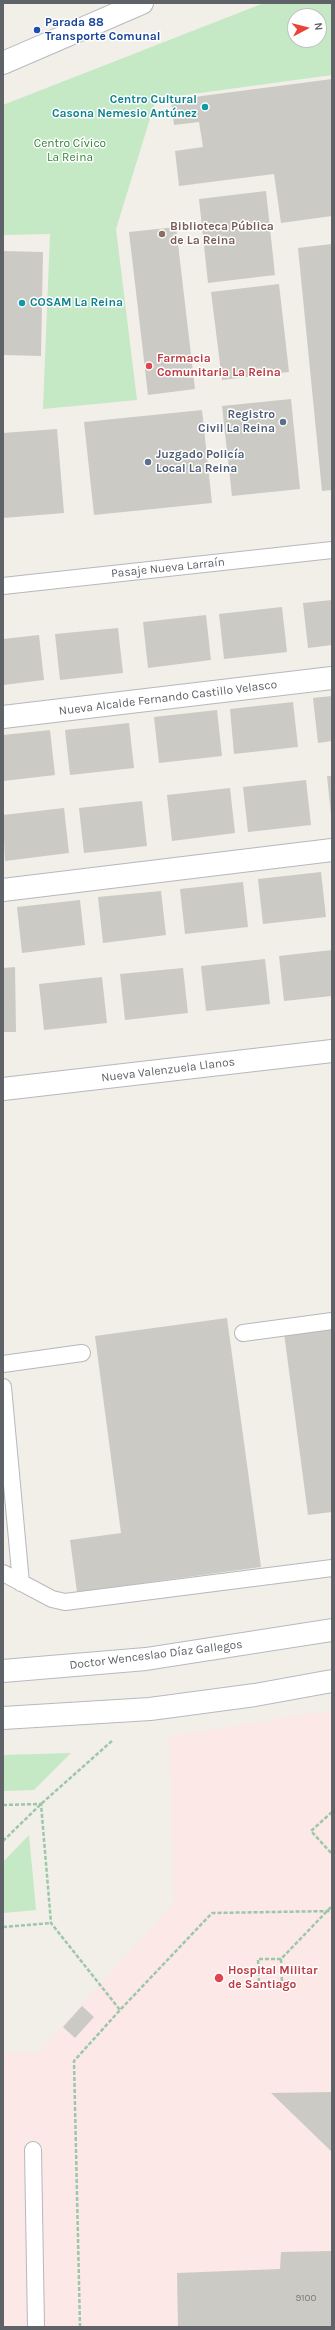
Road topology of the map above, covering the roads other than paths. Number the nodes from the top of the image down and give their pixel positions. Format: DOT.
graph roads {
  1 [pos="142,3"];
  2 [pos="3,63"];
  3 [pos="332,550"];
  4 [pos="3,586"];
  5 [pos="332,678"];
  6 [pos="3,717"];
  7 [pos="332,850"];
  8 [pos="3,890"];
  9 [pos="332,1051"];
  10 [pos="3,1089"];
  11 [pos="332,1321"];
  12 [pos="242,1333"];
  13 [pos="82,1353"];
  14 [pos="3,1364"];
  15 [pos="3,1387"];
  16 [pos="4,1407"];
  17 [pos="332,1568"];
  18 [pos="3,1573"];
  19 [pos="21,1583"];
  20 [pos="332,1630"];
  21 [pos="3,1671"];
  22 [pos="332,1681"];
  23 [pos="3,1718"];
  24 [pos="33,2150"];
  25 [pos="36,2327"];
  1 -- 2 [label="street"];
  3 -- 4 [label="lane, Pasaje Nueva Larraín"];
  5 -- 6 [label="street, Nueva Alcalde Fernando Castillo Velasco"];
  7 -- 8 [label="street"];
  9 -- 10 [label="street, Nueva Valenzuela Llanos"];
  11 -- 12 [label="lane"];
  13 -- 14 [label="lane"];
  15 -- 16 [label="lane"];
  16 -- 19 [label="lane"];
  17 -- 19 [label="lane"];
  18 -- 19 [label="lane"];
  20 -- 21 [label="street, Doctor Wenceslao Díaz Gallegos"];
  22 -- 23 [label="street"];
  24 -- 25 [label="lane"];
}
